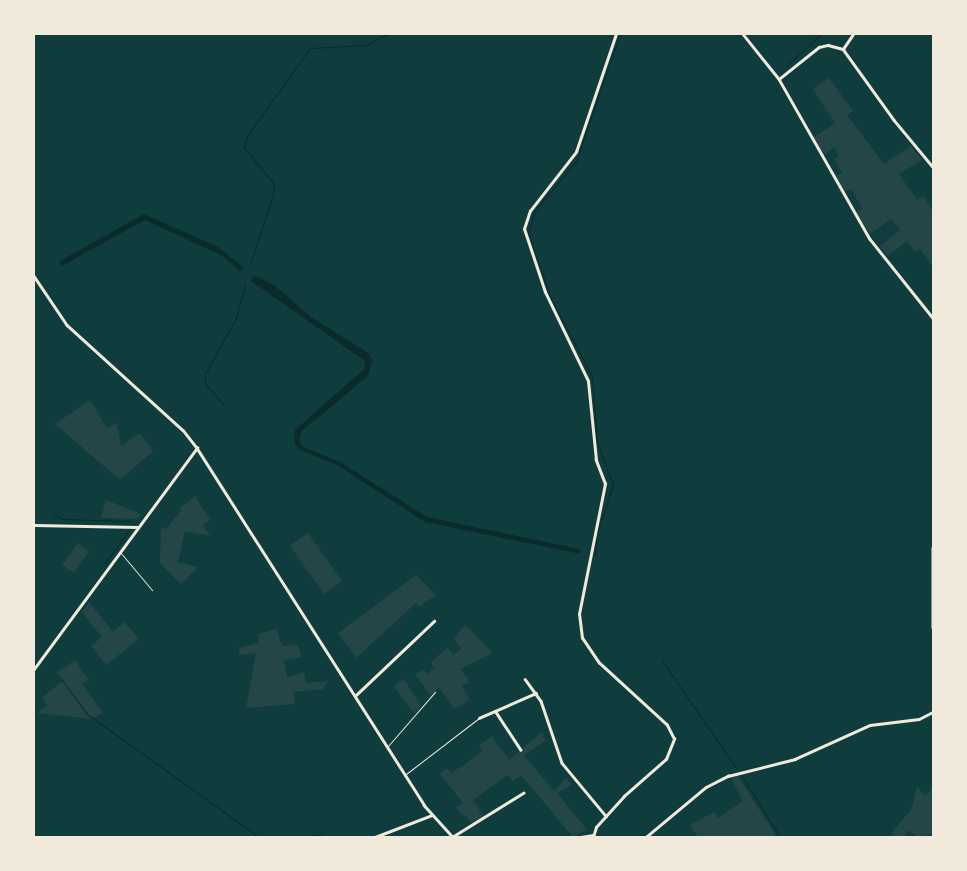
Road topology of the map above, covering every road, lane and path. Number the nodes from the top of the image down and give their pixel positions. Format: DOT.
graph roads {
  1 [pos="616,34"];
  2 [pos="743,34"];
  3 [pos="853,34"];
  4 [pos="843,49"];
  5 [pos="779,79"];
  6 [pos="933,167"];
  7 [pos="34,276"];
  8 [pos="933,318"];
  9 [pos="197,448"];
  10 [pos="34,525"];
  11 [pos="138,527"];
  12 [pos="933,548"];
  13 [pos="120,552"];
  14 [pos="152,590"];
  15 [pos="434,620"];
  16 [pos="933,627"];
  17 [pos="34,669"];
  18 [pos="525,679"];
  19 [pos="436,692"];
  20 [pos="536,693"];
  21 [pos="355,696"];
  22 [pos="496,712"];
  23 [pos="933,712"];
  24 [pos="479,718"];
  25 [pos="388,747"];
  26 [pos="521,750"];
  27 [pos="405,775"];
  28 [pos="523,793"];
  29 [pos="432,815"];
  30 [pos="606,816"];
  31 [pos="389,832"];
  32 [pos="593,836"];
  33 [pos="375,837"];
  34 [pos="393,837"];
  35 [pos="453,837"];
  36 [pos="581,837"];
  37 [pos="646,837"];
  1 -- 30 [label="street"];
  2 -- 5 [label="street"];
  3 -- 4 [label="street"];
  4 -- 5 [label="street"];
  4 -- 6 [label="street"];
  5 -- 8 [label="street"];
  7 -- 9 [label="street"];
  9 -- 11 [label="street"];
  9 -- 21 [label="street"];
  10 -- 11 [label="street"];
  11 -- 13 [label="street"];
  12 -- 16 [label="street"];
  13 -- 14 [label="lane"];
  13 -- 17 [label="street"];
  15 -- 21 [label="street"];
  18 -- 20 [label="street"];
  19 -- 25 [label="lane"];
  20 -- 22 [label="street"];
  20 -- 30 [label="street"];
  21 -- 25 [label="street"];
  22 -- 24 [label="street"];
  22 -- 26 [label="street"];
  23 -- 37 [label="street"];
  24 -- 27 [label="lane"];
  25 -- 27 [label="street"];
  27 -- 29 [label="street"];
  28 -- 35 [label="street"];
  29 -- 31 [label="street"];
  29 -- 35 [label="street"];
  30 -- 32 [label="street"];
  31 -- 33 [label="street"];
  31 -- 34 [label="street"];
  32 -- 36 [label="street"];
}
